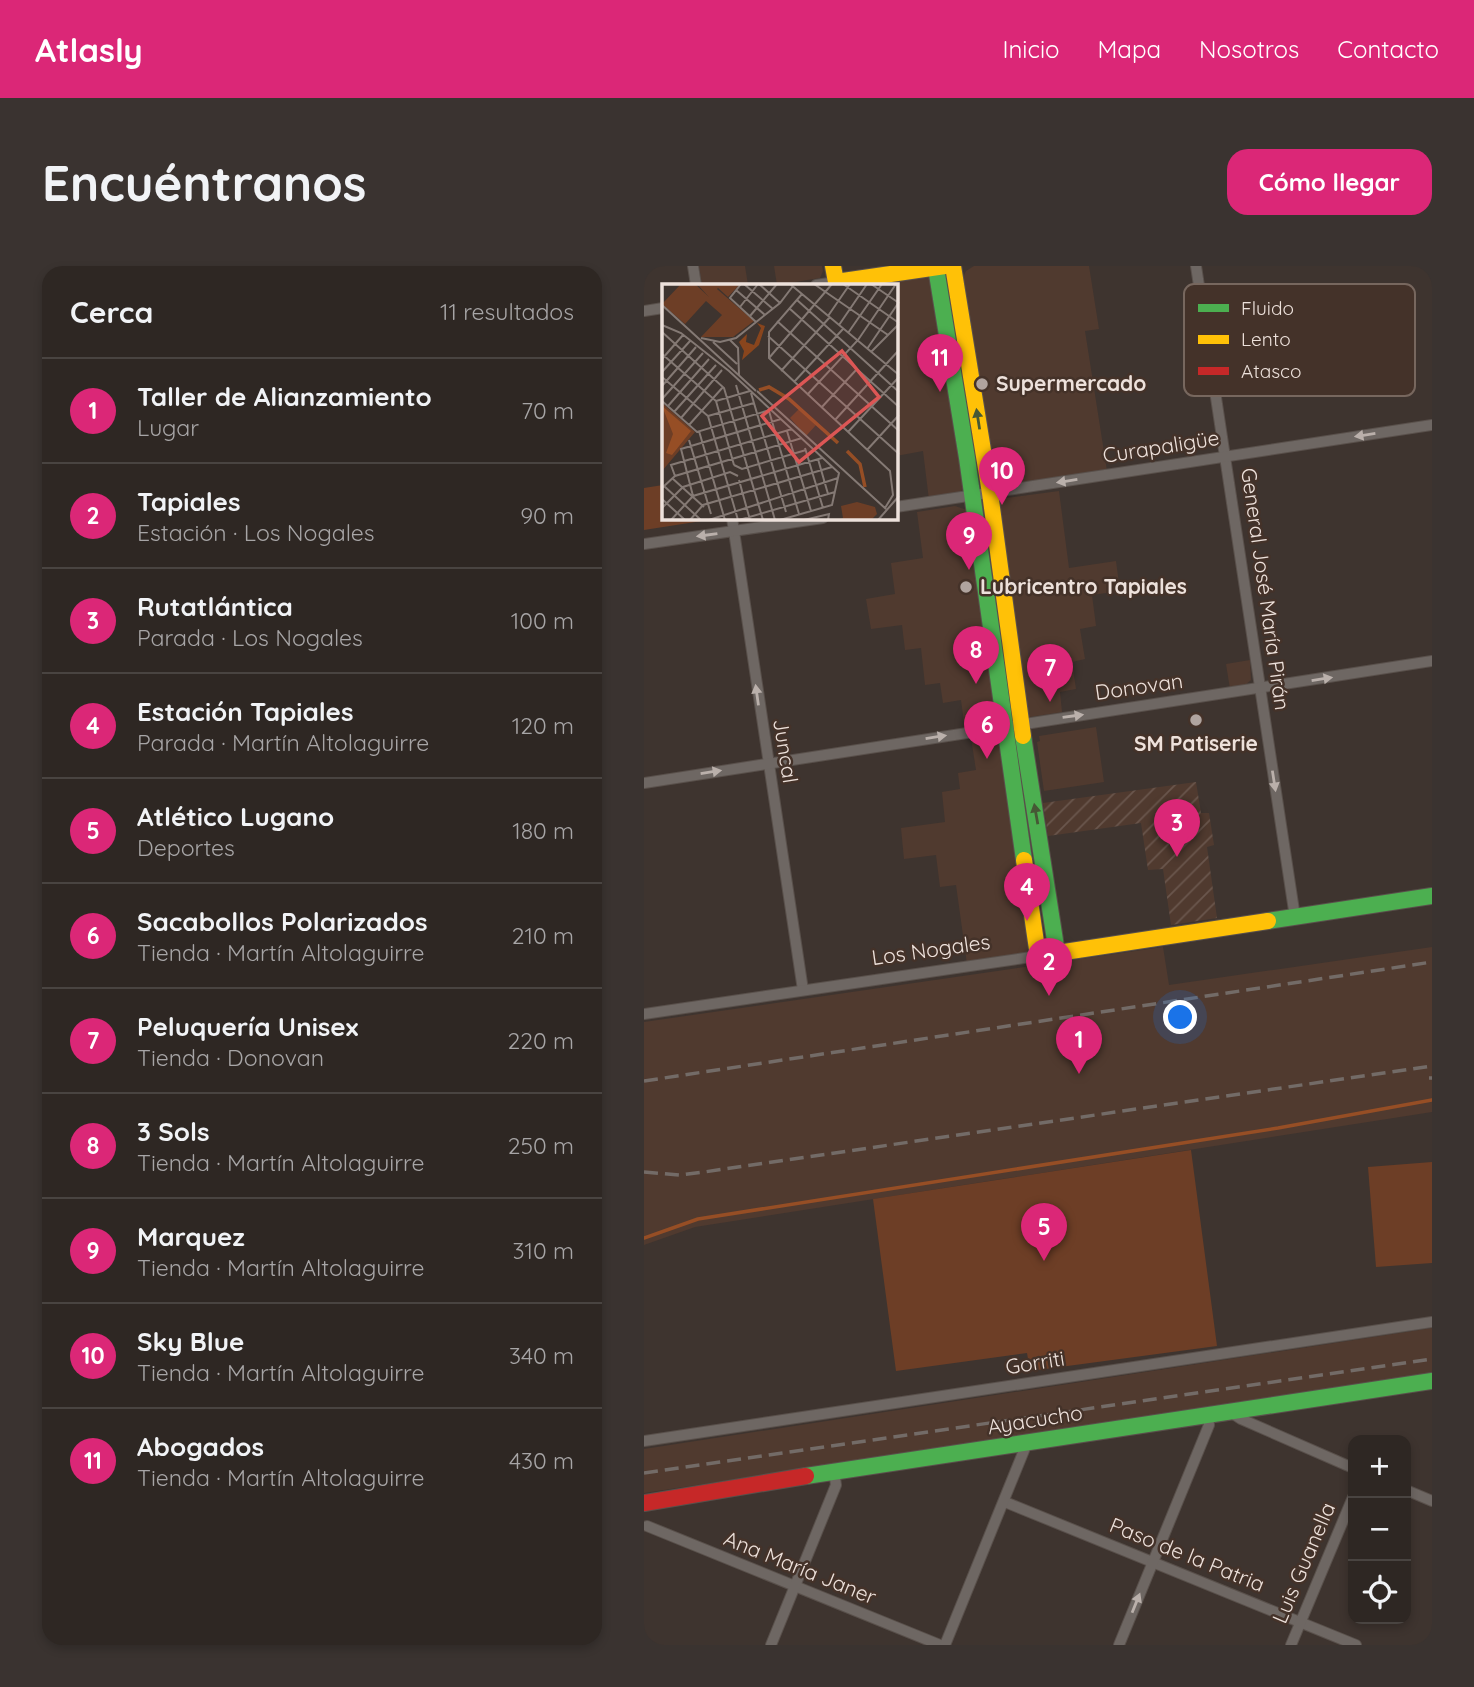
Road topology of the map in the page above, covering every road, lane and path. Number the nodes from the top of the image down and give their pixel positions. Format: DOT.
graph roads {
  1 [pos="693,266"];
  2 [pos="1196,266"];
  3 [pos="946,267"];
  4 [pos="835,274"];
  5 [pos="696,284"];
  6 [pos="818,284"];
  7 [pos="1199,284"];
  8 [pos="662,308"];
  9 [pos="644,311"];
  10 [pos="1216,396"];
  11 [pos="1432,425"];
  12 [pos="1225,456"];
  13 [pos="990,493"];
  14 [pos="972,496"];
  15 [pos="898,507"];
  16 [pos="732,520"];
  17 [pos="809,520"];
  18 [pos="734,531"];
  19 [pos="644,544"];
  20 [pos="1432,661"];
  21 [pos="1260,689"];
  22 [pos="1013,724"];
  23 [pos="767,763"];
  24 [pos="644,783"];
  25 [pos="1432,896"];
  26 [pos="1295,917"];
  27 [pos="1057,953"];
  28 [pos="1038,956"];
  29 [pos="803,990"];
  30 [pos="644,1014"];
  31 [pos="1432,1322"];
  32 [pos="1432,1381"];
  33 [pos="1229,1411"];
  34 [pos="1208,1414"];
  35 [pos="644,1441"];
  36 [pos="1027,1443"];
  37 [pos="1348,1466"];
  38 [pos="834,1471"];
  39 [pos="1411,1492"];
  40 [pos="1353,1498"];
  41 [pos="1432,1501"];
  42 [pos="648,1502"];
  43 [pos="1005,1502"];
  44 [pos="645,1529"];
  45 [pos="1153,1562"];
  46 [pos="794,1587"];
  47 [pos="1301,1623"];
  48 [pos="771,1645"];
  49 [pos="942,1645"];
  50 [pos="1119,1645"];
  51 [pos="1291,1645"];
  52 [pos="1356,1645"];
  1 -- 5 [label="street"];
  2 -- 7 [label="street, General José María Pirán"];
  3 -- 4 [label="street"];
  13 -- 3 [label="street, one-way"];
  3 -- 14 [label="street"];
  4 -- 6 [label="street"];
  8 -- 9 [label="street"];
  10 -- 12 [label="street, General José María Pirán"];
  11 -- 12 [label="street, Curapaligüe, one-way"];
  12 -- 13 [label="street, Curapaligüe, one-way"];
  12 -- 21 [label="street, General José María Pirán"];
  13 -- 14 [label="street, Curapaligüe"];
  13 -- 22 [label="street"];
  14 -- 15 [label="street, Curapaligüe"];
  14 -- 22 [label="street"];
  16 -- 18 [label="street, Juncal"];
  17 -- 18 [label="street"];
  18 -- 19 [label="street, one-way"];
  23 -- 18 [label="street, Juncal, one-way"];
  21 -- 20 [label="street, Donovan, one-way"];
  22 -- 21 [label="street, Donovan, one-way"];
  21 -- 26 [label="street, General José María Pirán, one-way"];
  23 -- 22 [label="street, Donovan, one-way"];
  27 -- 22 [label="street, one-way"];
  22 -- 28 [label="street"];
  24 -- 23 [label="street, Donovan, one-way"];
  23 -- 29 [label="street, Juncal"];
  25 -- 26 [label="street, Los Nogales"];
  26 -- 27 [label="street, Los Nogales"];
  27 -- 28 [label="street, Los Nogales"];
  28 -- 29 [label="street, Los Nogales"];
  29 -- 30 [label="street, Los Nogales"];
  31 -- 35 [label="street, Gorriti"];
  32 -- 33 [label="street, Ayacucho"];
  33 -- 34 [label="street, Ayacucho"];
  33 -- 37 [label="street"];
  34 -- 36 [label="street, Ayacucho"];
  34 -- 45 [label="street"];
  36 -- 38 [label="street, Ayacucho"];
  36 -- 43 [label="street"];
  38 -- 42 [label="street, Ayacucho"];
  38 -- 46 [label="street"];
  39 -- 41 [label="street"];
  40 -- 47 [label="street, Luis Guanella"];
  42 -- 44 [label="street"];
  43 -- 45 [label="street, Paso de la Patria"];
  43 -- 49 [label="street"];
  44 -- 46 [label="street, Ana María Janer"];
  45 -- 47 [label="street, Paso de la Patria"];
  50 -- 45 [label="street, one-way"];
  46 -- 48 [label="street"];
  46 -- 49 [label="street, Ana María Janer"];
  47 -- 51 [label="street, Luis Guanella"];
  47 -- 52 [label="street, Paso de la Patria"];
}
